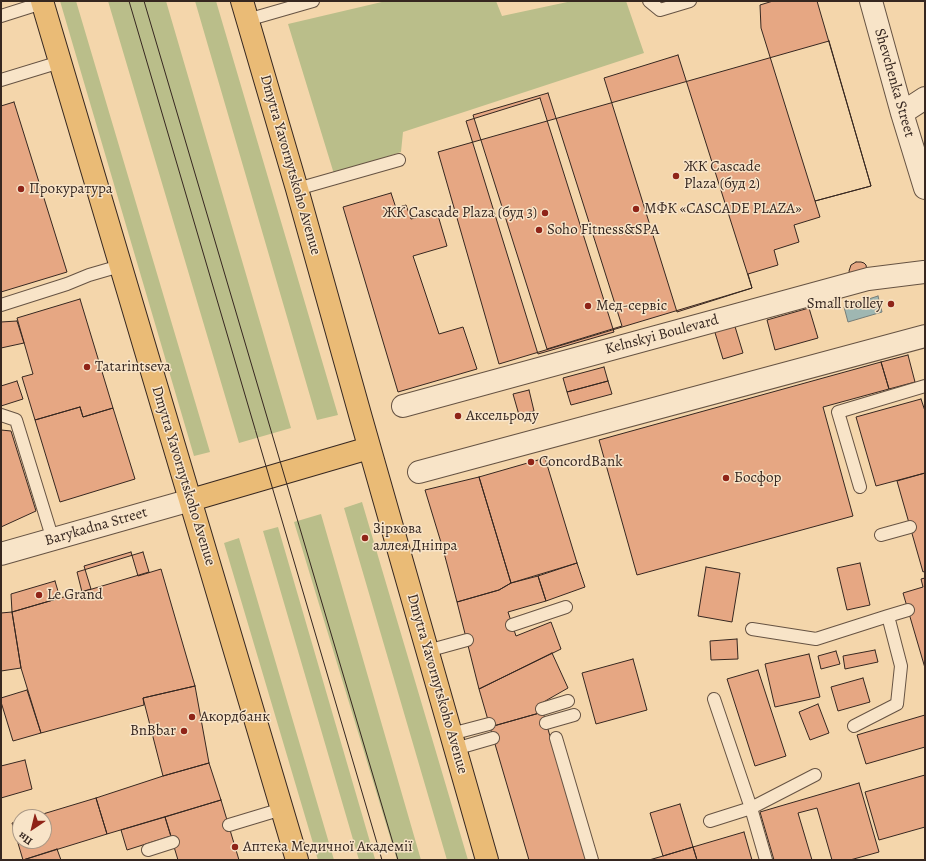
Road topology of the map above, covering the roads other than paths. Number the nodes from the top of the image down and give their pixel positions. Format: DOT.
graph roads {
  1 [pos="313,1"];
  2 [pos="649,1"];
  3 [pos="690,1"];
  4 [pos="870,1"];
  5 [pos="42,2"];
  6 [pos="244,11"];
  7 [pos="1,16"];
  8 [pos="60,62"];
  9 [pos="1,80"];
  10 [pos="925,98"];
  11 [pos="902,113"];
  12 [pos="399,160"];
  13 [pos="925,188"];
  14 [pos="297,189"];
  15 [pos="120,266"];
  16 [pos="924,272"];
  17 [pos="1,305"];
  18 [pos="925,336"];
  19 [pos="925,386"];
  20 [pos="402,406"];
  21 [pos="1,415"];
  22 [pos="369,448"];
  23 [pos="420,472"];
  24 [pos="860,487"];
  25 [pos="191,500"];
  26 [pos="910,527"];
  27 [pos="881,535"];
  28 [pos="53,540"];
  29 [pos="1,554"];
  30 [pos="566,607"];
  31 [pos="908,610"];
  32 [pos="888,616"];
  33 [pos="512,625"];
  34 [pos="752,629"];
  35 [pos="467,640"];
  36 [pos="427,651"];
  37 [pos="714,699"];
  38 [pos="568,701"];
  39 [pos="542,709"];
  40 [pos="574,715"];
  41 [pos="546,723"];
  42 [pos="489,724"];
  43 [pos="854,726"];
  44 [pos="493,738"];
  45 [pos="556,738"];
  46 [pos="453,742"];
  47 [pos="814,775"];
  48 [pos="751,808"];
  49 [pos="282,809"];
  50 [pos="710,821"];
  51 [pos="229,826"];
  52 [pos="173,842"];
  53 [pos="148,850"];
  54 [pos="297,860"];
  55 [pos="487,860"];
  56 [pos="592,860"];
  57 [pos="766,860"];
  1 -- 6 [label="lane"];
  2 -- 3 [label="lane"];
  4 -- 11 [label="street, Shevchenka Street"];
  5 -- 7 [label="lane"];
  5 -- 8 [label="main road, Dmytra Yavornytskoho Avenue"];
  6 -- 14 [label="main road, Dmytra Yavornytskoho Avenue"];
  8 -- 9 [label="lane"];
  8 -- 15 [label="main road, Dmytra Yavornytskoho Avenue"];
  10 -- 11 [label="street"];
  11 -- 13 [label="street, Shevchenka Street"];
  12 -- 14 [label="lane"];
  14 -- 22 [label="main road, Dmytra Yavornytskoho Avenue"];
  15 -- 17 [label="lane"];
  15 -- 25 [label="main road, Dmytra Yavornytskoho Avenue"];
  16 -- 20 [label="street, Kelnskyi Boulevard"];
  18 -- 23 [label="street"];
  19 -- 24 [label="lane"];
  21 -- 28 [label="lane"];
  22 -- 25 [label="main road"];
  22 -- 36 [label="main road, Dmytra Yavornytskoho Avenue"];
  25 -- 28 [label="street, Barykadna Street"];
  25 -- 49 [label="main road, Dmytra Yavornytskoho Avenue"];
  26 -- 27 [label="lane"];
  28 -- 29 [label="street, Barykadna Street"];
  30 -- 33 [label="lane"];
  31 -- 32 [label="lane"];
  32 -- 34 [label="lane"];
  32 -- 43 [label="lane"];
  35 -- 36 [label="lane"];
  36 -- 46 [label="main road, Dmytra Yavornytskoho Avenue"];
  37 -- 48 [label="lane"];
  38 -- 39 [label="lane"];
  40 -- 41 [label="lane"];
  42 -- 46 [label="lane"];
  44 -- 46 [label="lane"];
  45 -- 56 [label="lane"];
  46 -- 55 [label="main road, Dmytra Yavornytskoho Avenue"];
  47 -- 48 [label="lane"];
  48 -- 50 [label="lane"];
  48 -- 57 [label="lane"];
  49 -- 51 [label="lane"];
  49 -- 54 [label="main road, Dmytra Yavornytskoho Avenue"];
  52 -- 53 [label="lane"];
}
